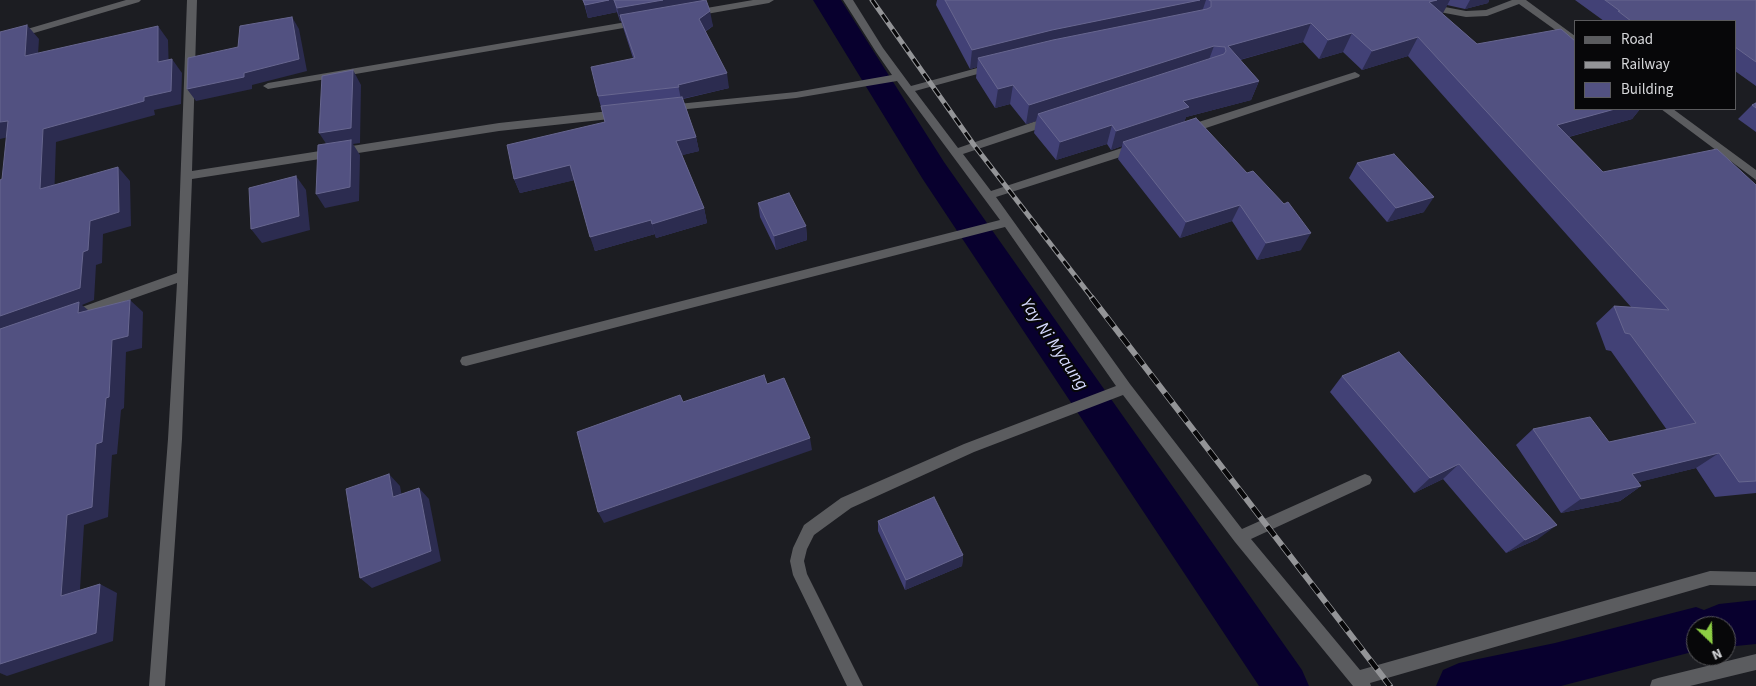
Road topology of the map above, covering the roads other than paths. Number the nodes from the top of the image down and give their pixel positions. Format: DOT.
graph roads {
  1 [pos="136,0"];
  2 [pos="192,0"];
  3 [pos="769,0"];
  4 [pos="848,0"];
  5 [pos="1520,0"];
  6 [pos="1415,2"];
  7 [pos="686,14"];
  8 [pos="648,21"];
  9 [pos="1574,39"];
  10 [pos="0,40"];
  11 [pos="1003,65"];
  12 [pos="1355,75"];
  13 [pos="899,77"];
  14 [pos="268,86"];
  15 [pos="908,90"];
  16 [pos="658,110"];
  17 [pos="1667,110"];
  18 [pos="628,113"];
  19 [pos="1060,117"];
  20 [pos="1177,134"];
  21 [pos="1149,143"];
  22 [pos="955,153"];
  23 [pos="185,176"];
  24 [pos="1756,176"];
  25 [pos="987,196"];
  26 [pos="1008,222"];
  27 [pos="183,276"];
  28 [pos="64,318"];
  29 [pos="466,362"];
  30 [pos="1125,388"];
  31 [pos="1365,480"];
  32 [pos="1240,537"];
  33 [pos="1756,579"];
  34 [pos="1756,662"];
  35 [pos="1360,682"];
  36 [pos="157,686"];
  37 [pos="855,686"];
  38 [pos="1658,686"];
  1 -- 10 [label="street"];
  2 -- 23 [label="street"];
  3 -- 7 [label="street"];
  4 -- 13 [label="street"];
  5 -- 6 [label="street"];
  5 -- 9 [label="street"];
  8 -- 14 [label="street"];
  11 -- 15 [label="street"];
  12 -- 20 [label="street"];
  13 -- 15 [label="street"];
  13 -- 16 [label="street"];
  15 -- 22 [label="street"];
  17 -- 24 [label="street"];
  18 -- 23 [label="street"];
  19 -- 22 [label="street"];
  21 -- 25 [label="street"];
  22 -- 25 [label="street"];
  23 -- 27 [label="street"];
  25 -- 26 [label="street"];
  26 -- 29 [label="street"];
  26 -- 30 [label="street"];
  27 -- 28 [label="street"];
  27 -- 36 [label="street"];
  30 -- 32 [label="street"];
  30 -- 37 [label="street"];
  31 -- 32 [label="street"];
  32 -- 35 [label="street"];
  33 -- 35 [label="street"];
  34 -- 38 [label="street"];
}
